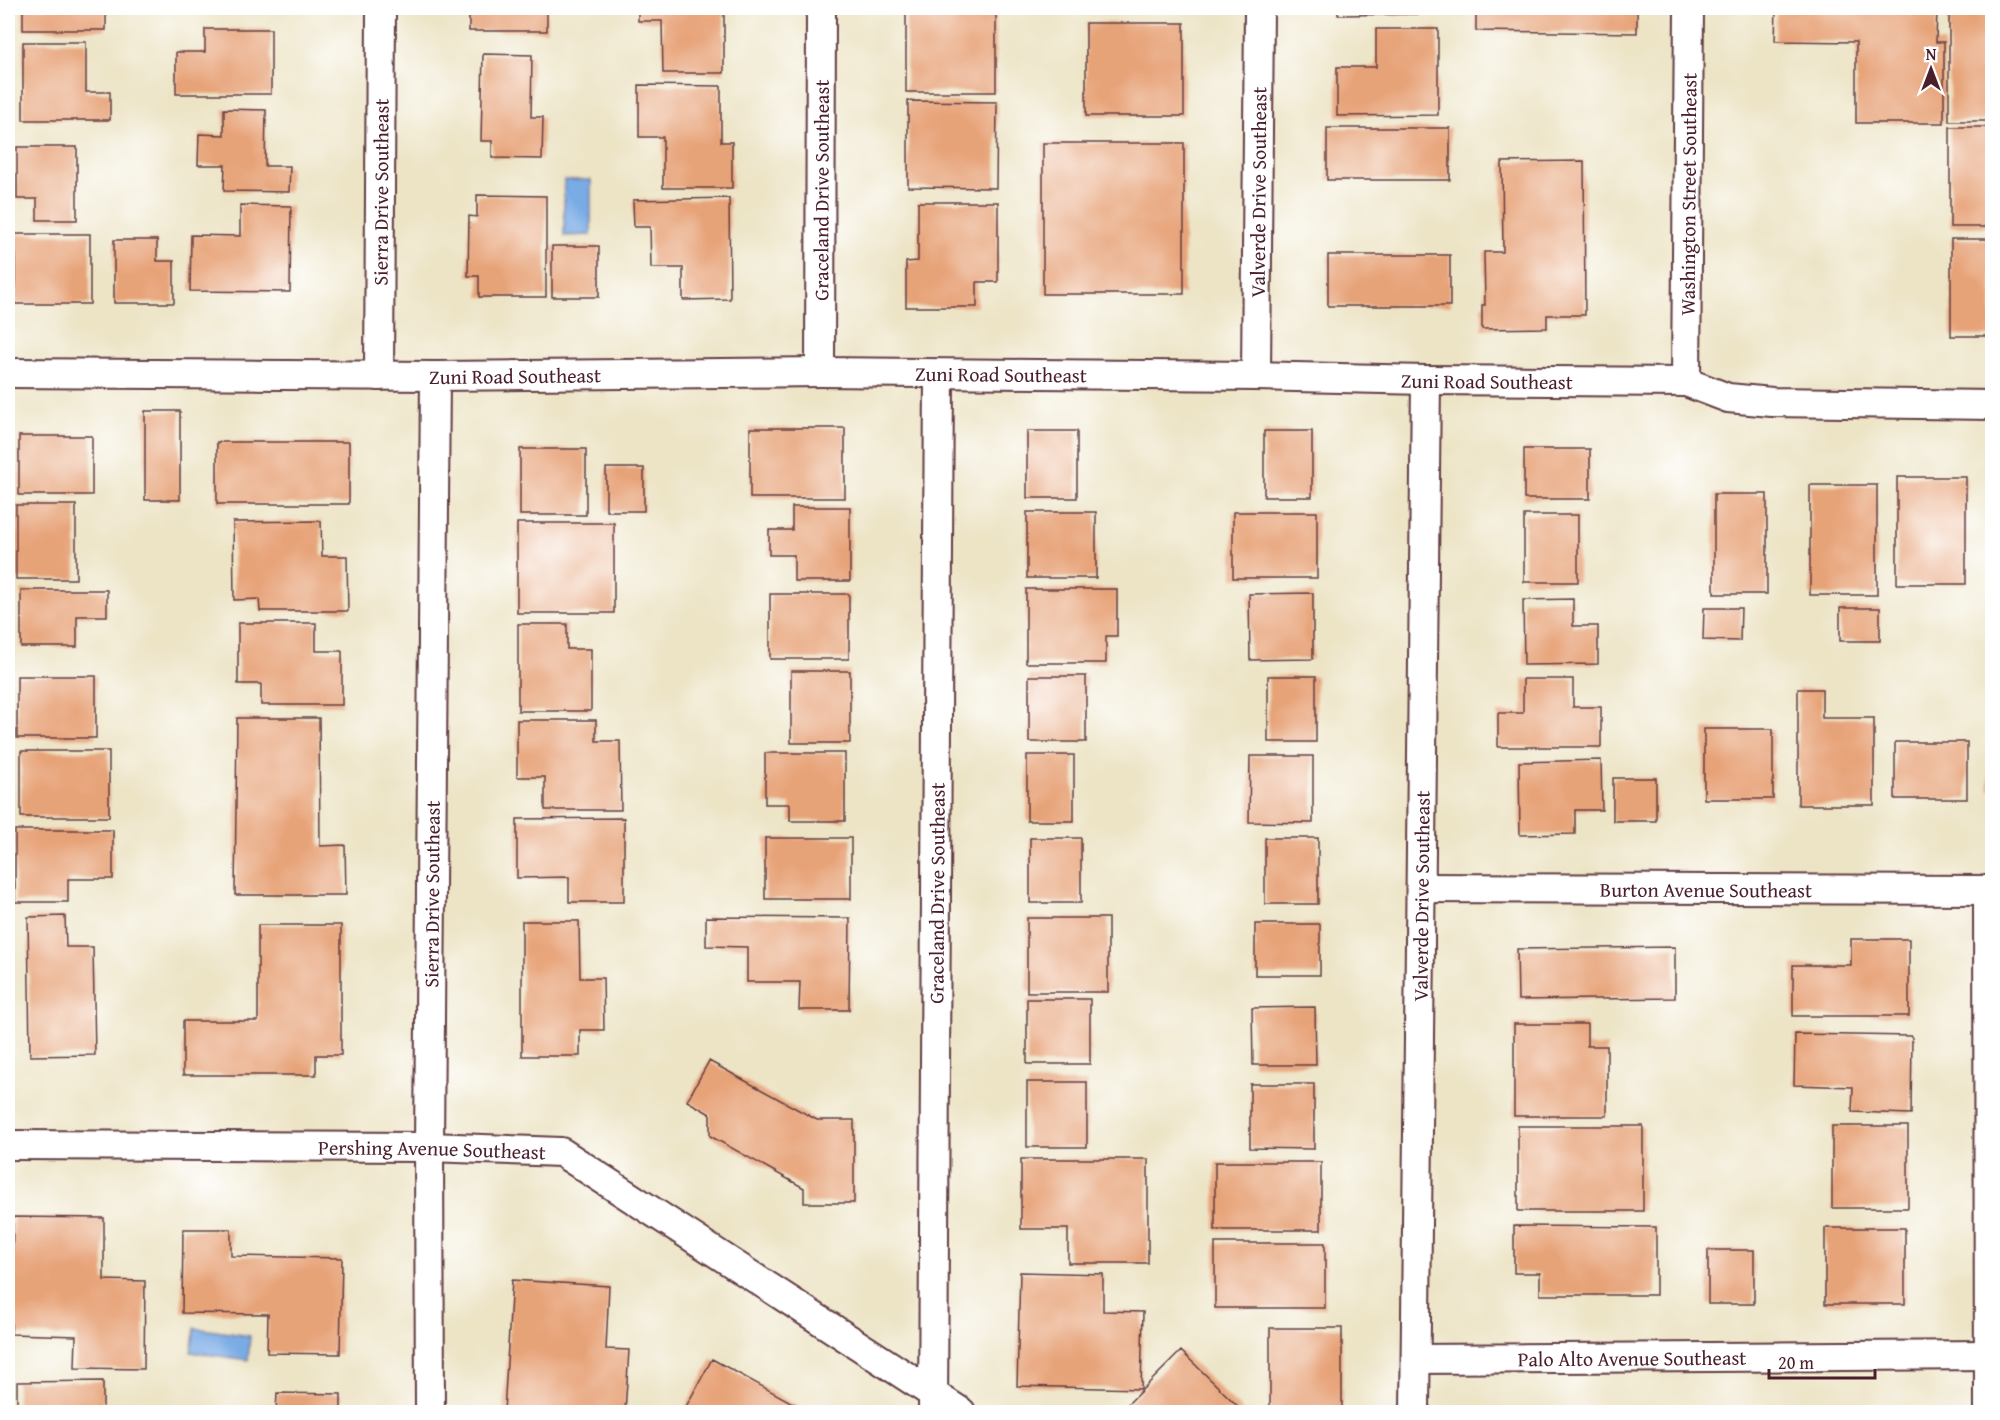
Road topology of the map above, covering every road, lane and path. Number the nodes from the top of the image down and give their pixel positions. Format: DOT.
graph roads {
  1 [pos="381,8"];
  2 [pos="821,8"];
  3 [pos="1259,8"];
  4 [pos="1689,8"];
  5 [pos="820,372"];
  6 [pos="8,373"];
  7 [pos="939,374"];
  8 [pos="379,376"];
  9 [pos="435,376"];
  10 [pos="1256,376"];
  11 [pos="1426,380"];
  12 [pos="1686,382"];
  13 [pos="1992,405"];
  14 [pos="1421,888"];
  15 [pos="1990,890"];
  16 [pos="8,1145"];
  17 [pos="429,1148"];
  18 [pos="1991,1355"];
  19 [pos="1416,1359"];
  20 [pos="933,1403"];
  21 [pos="430,1413"];
  22 [pos="961,1413"];
  23 [pos="1415,1413"];
  24 [pos="1989,1413"];
  1 -- 8 [label="street, Sierra Drive Southeast"];
  2 -- 5 [label="street, Graceland Drive Southeast"];
  3 -- 10 [label="street, Valverde Drive Southeast"];
  4 -- 12 [label="street, Washington Street Southeast"];
  5 -- 7 [label="street, Zuni Road Southeast"];
  5 -- 9 [label="street, Zuni Road Southeast"];
  6 -- 8 [label="street, Zuni Road Southeast"];
  7 -- 10 [label="street, Zuni Road Southeast"];
  7 -- 20 [label="street, Graceland Drive Southeast"];
  8 -- 9 [label="street, Zuni Road Southeast"];
  9 -- 17 [label="street, Sierra Drive Southeast"];
  10 -- 11 [label="street, Zuni Road Southeast"];
  11 -- 12 [label="street, Zuni Road Southeast"];
  11 -- 14 [label="street, Valverde Drive Southeast"];
  12 -- 13 [label="street, Zuni Road Southeast"];
  14 -- 15 [label="street, Burton Avenue Southeast"];
  14 -- 19 [label="street, Valverde Drive Southeast"];
  15 -- 18 [label="street"];
  16 -- 17 [label="street, Pershing Avenue Southeast"];
  17 -- 20 [label="street, Pershing Avenue Southeast"];
  17 -- 21 [label="street, Sierra Drive Southeast"];
  18 -- 19 [label="street, Palo Alto Avenue Southeast"];
  18 -- 24 [label="street"];
  19 -- 23 [label="street, Valverde Drive Southeast"];
  20 -- 22 [label="street, Pershing Avenue Southeast"];
}
